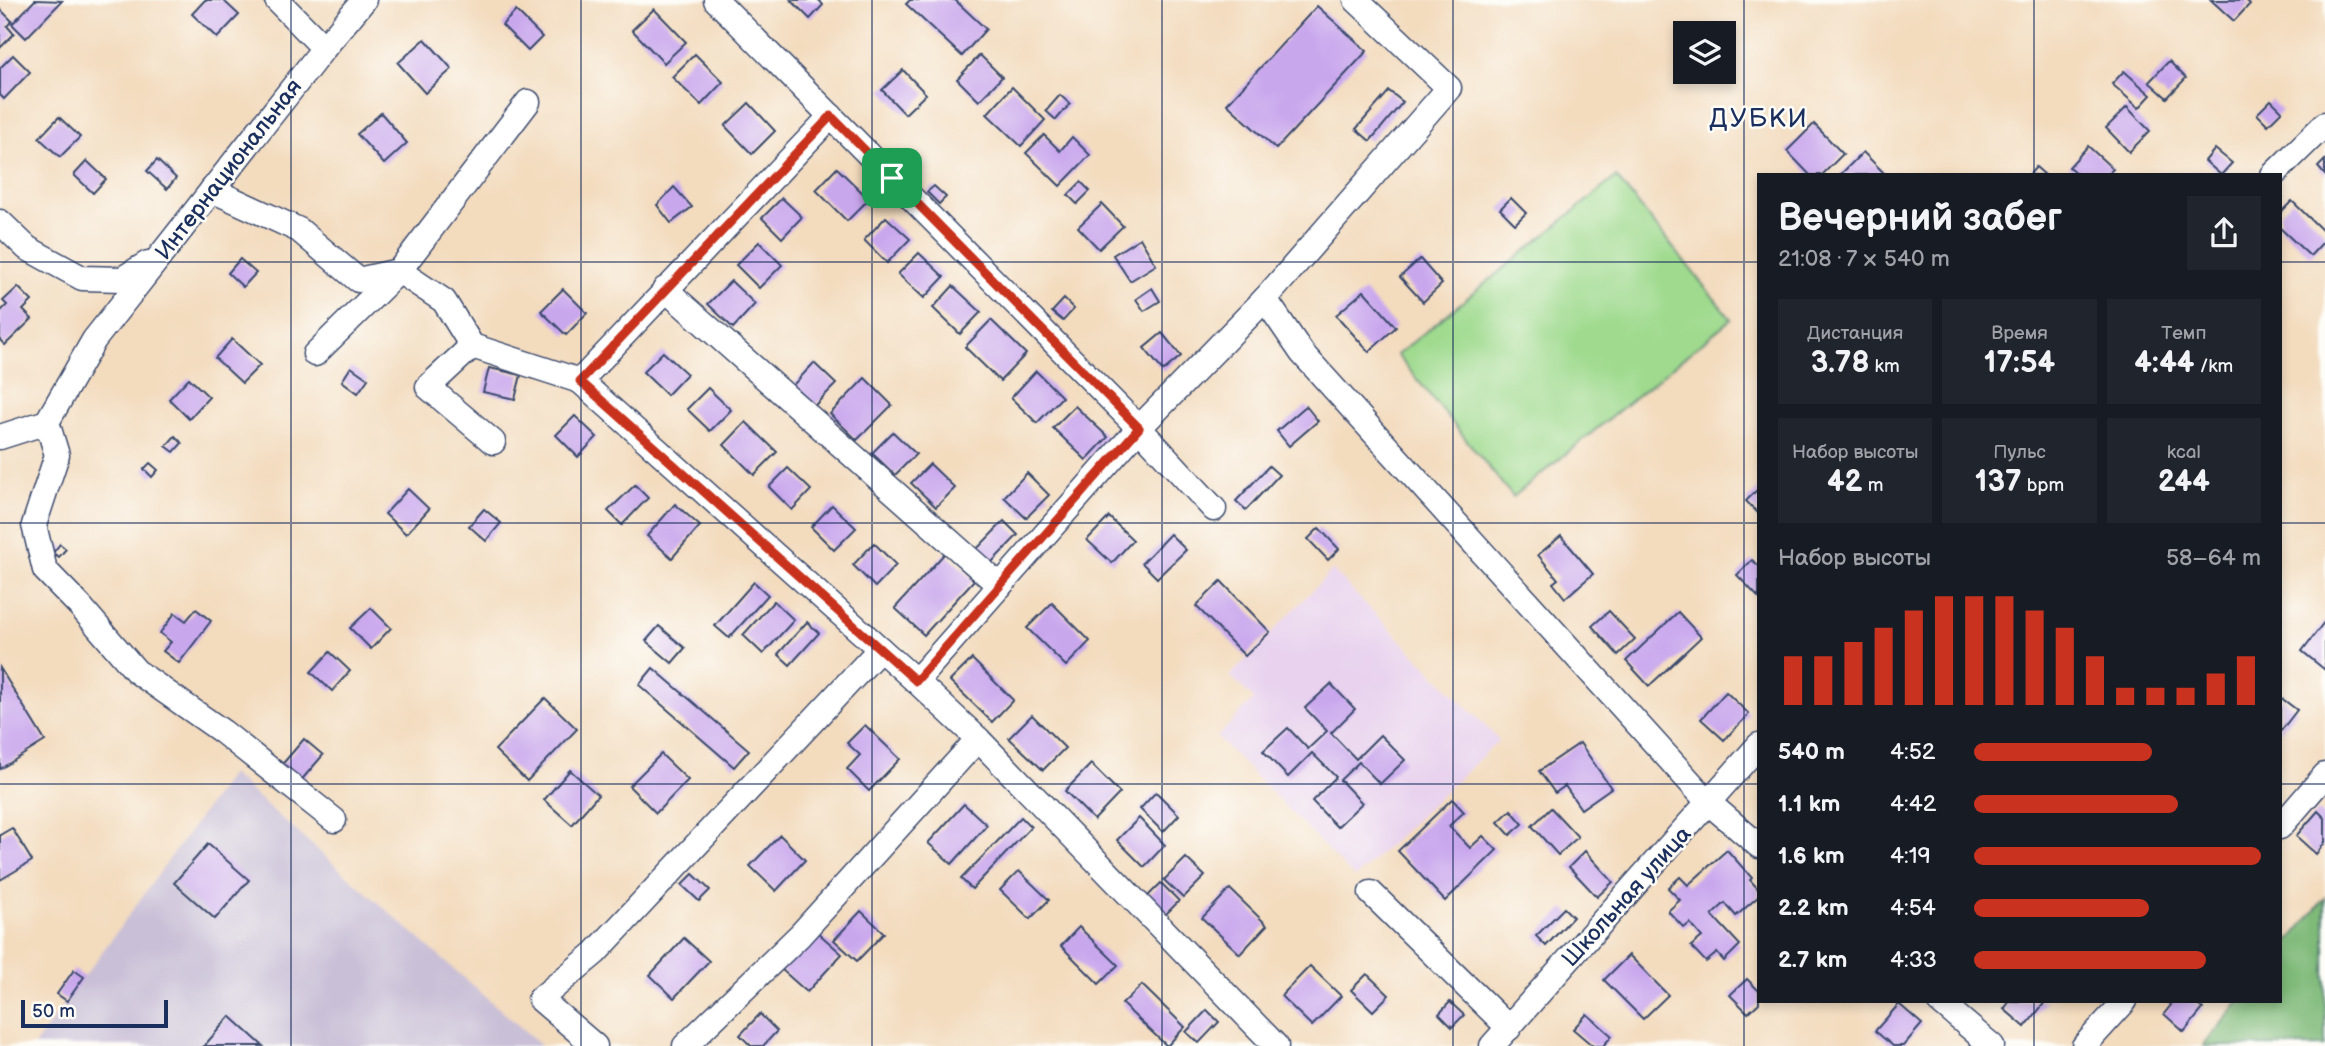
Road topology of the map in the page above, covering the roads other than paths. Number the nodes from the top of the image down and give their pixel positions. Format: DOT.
graph roads {
  1 [pos="277,0"];
  2 [pos="364,0"];
  3 [pos="716,0"];
  4 [pos="1356,0"];
  5 [pos="324,48"];
  6 [pos="528,102"];
  7 [pos="831,116"];
  8 [pos="2325,124"];
  9 [pos="2275,173"];
  10 [pos="212,190"];
  11 [pos="0,222"];
  12 [pos="160,256"];
  13 [pos="399,271"];
  14 [pos="665,289"];
  15 [pos="1265,299"];
  16 [pos="472,346"];
  17 [pos="315,354"];
  18 [pos="580,381"];
  19 [pos="47,422"];
  20 [pos="1139,428"];
  21 [pos="0,437"];
  22 [pos="493,442"];
  23 [pos="1214,509"];
  24 [pos="1000,586"];
  25 [pos="880,649"];
  26 [pos="916,681"];
  27 [pos="978,739"];
  28 [pos="1757,747"];
  29 [pos="2325,775"];
  30 [pos="1709,803"];
  31 [pos="334,820"];
  32 [pos="2282,825"];
  33 [pos="1757,844"];
  34 [pos="1371,893"];
  35 [pos="1941,1003"];
  36 [pos="2122,1003"];
  37 [pos="1509,1028"];
  38 [pos="595,1046"];
  39 [pos="685,1046"];
  40 [pos="1276,1046"];
  41 [pos="1492,1046"];
  42 [pos="1992,1046"];
  43 [pos="2084,1046"];
  1 -- 5 [label="street"];
  2 -- 5 [label="street, Интернациональная"];
  3 -- 7 [label="street"];
  4 -- 15 [label="street"];
  5 -- 10 [label="street, Интернациональная"];
  6 -- 13 [label="street"];
  7 -- 14 [label="street"];
  7 -- 20 [label="street"];
  8 -- 9 [label="street"];
  10 -- 12 [label="street, Интернациональная"];
  10 -- 13 [label="street"];
  11 -- 12 [label="street"];
  12 -- 19 [label="street, Интернациональная"];
  13 -- 16 [label="street"];
  13 -- 17 [label="street"];
  14 -- 18 [label="street"];
  14 -- 24 [label="street"];
  15 -- 20 [label="street"];
  15 -- 30 [label="street"];
  16 -- 18 [label="street"];
  16 -- 22 [label="street"];
  18 -- 25 [label="street"];
  19 -- 21 [label="street"];
  19 -- 31 [label="street"];
  20 -- 23 [label="street"];
  20 -- 24 [label="street"];
  24 -- 26 [label="street"];
  25 -- 26 [label="street"];
  25 -- 38 [label="street"];
  26 -- 27 [label="street"];
  27 -- 39 [label="street"];
  27 -- 40 [label="street"];
  28 -- 30 [label="street, Школьная улица"];
  29 -- 32 [label="street"];
  30 -- 33 [label="street"];
  30 -- 37 [label="street, Школьная улица"];
  34 -- 37 [label="street"];
  35 -- 42 [label="street"];
  36 -- 43 [label="street"];
  37 -- 41 [label="street, Школьная улица"];
}
